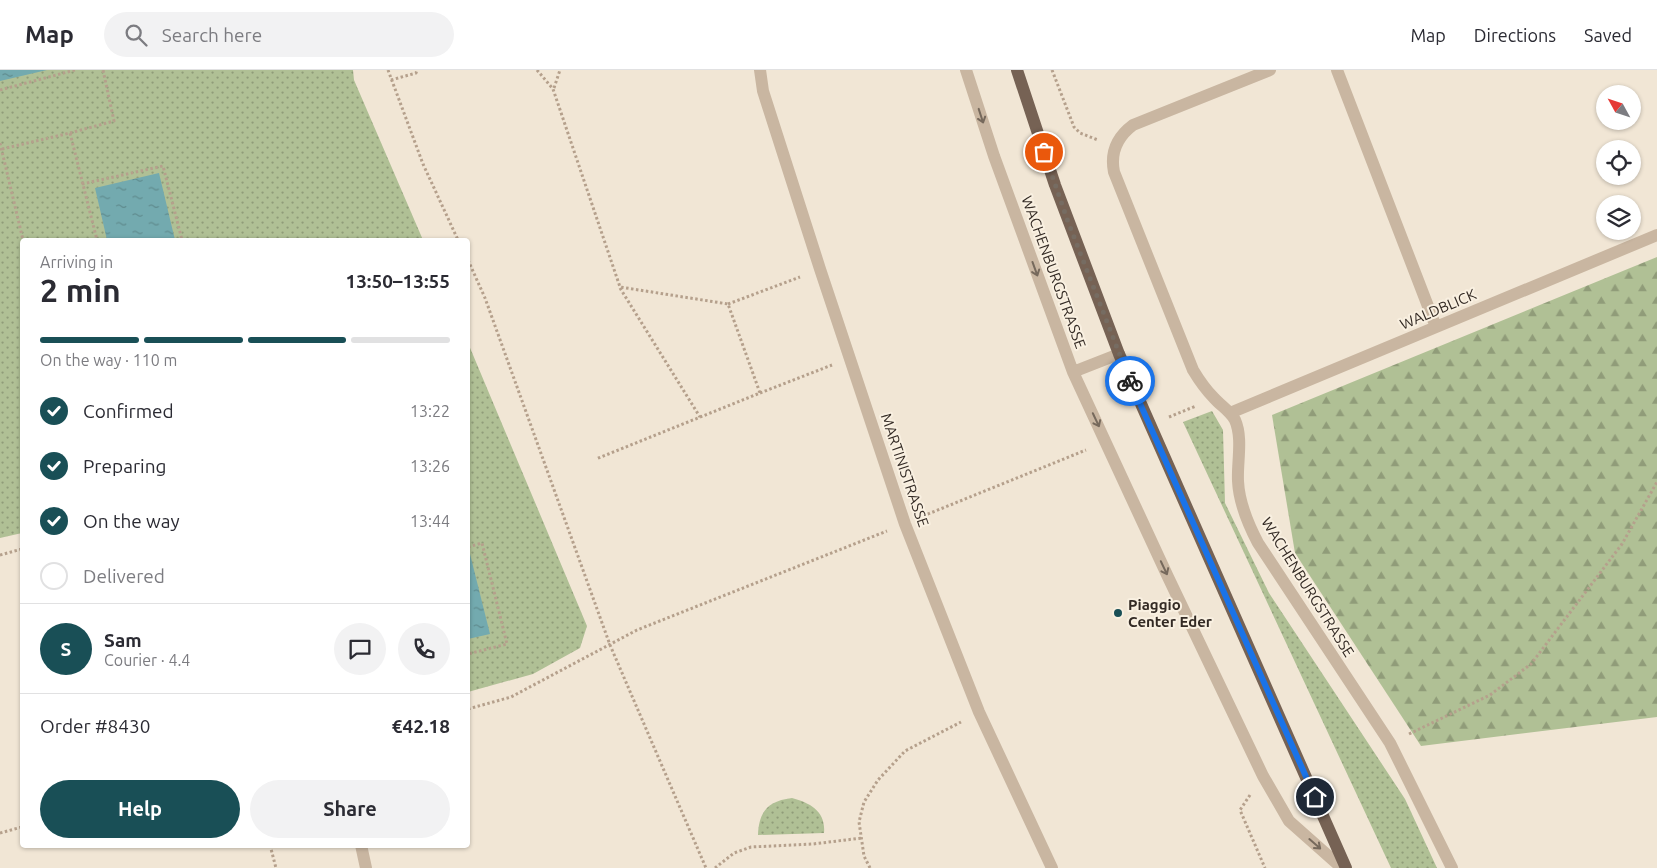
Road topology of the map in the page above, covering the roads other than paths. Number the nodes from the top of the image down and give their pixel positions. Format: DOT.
graph roads {
  1 [pos="760,70"];
  2 [pos="966,70"];
  3 [pos="1017,70"];
  4 [pos="1270,70"];
  5 [pos="1337,70"];
  6 [pos="1657,235"];
  7 [pos="1436,327"];
  8 [pos="1119,354"];
  9 [pos="1073,372"];
  10 [pos="1230,413"];
  11 [pos="362,848"];
  12 [pos="366,868"];
  13 [pos="1052,868"];
  14 [pos="1344,868"];
  15 [pos="1452,868"];
  1 -- 13 [label="street, MARTINISTRASSE"];
  2 -- 9 [label="street, WACHENBURGSTRASSE, one-way"];
  3 -- 8 [label="main road, WACHENBURGSTRASSE"];
  4 -- 10 [label="street"];
  5 -- 7 [label="street"];
  6 -- 7 [label="street, WALDBLICK"];
  7 -- 10 [label="street, WALDBLICK"];
  8 -- 9 [label="street, WACHENBURGSTRASSE"];
  8 -- 14 [label="main road, WACHENBURGSTRASSE"];
  9 -- 14 [label="street, WACHENBURGSTRASSE, one-way"];
  10 -- 15 [label="street, WACHENBURGSTRASSE"];
  11 -- 12 [label="street"];
}
